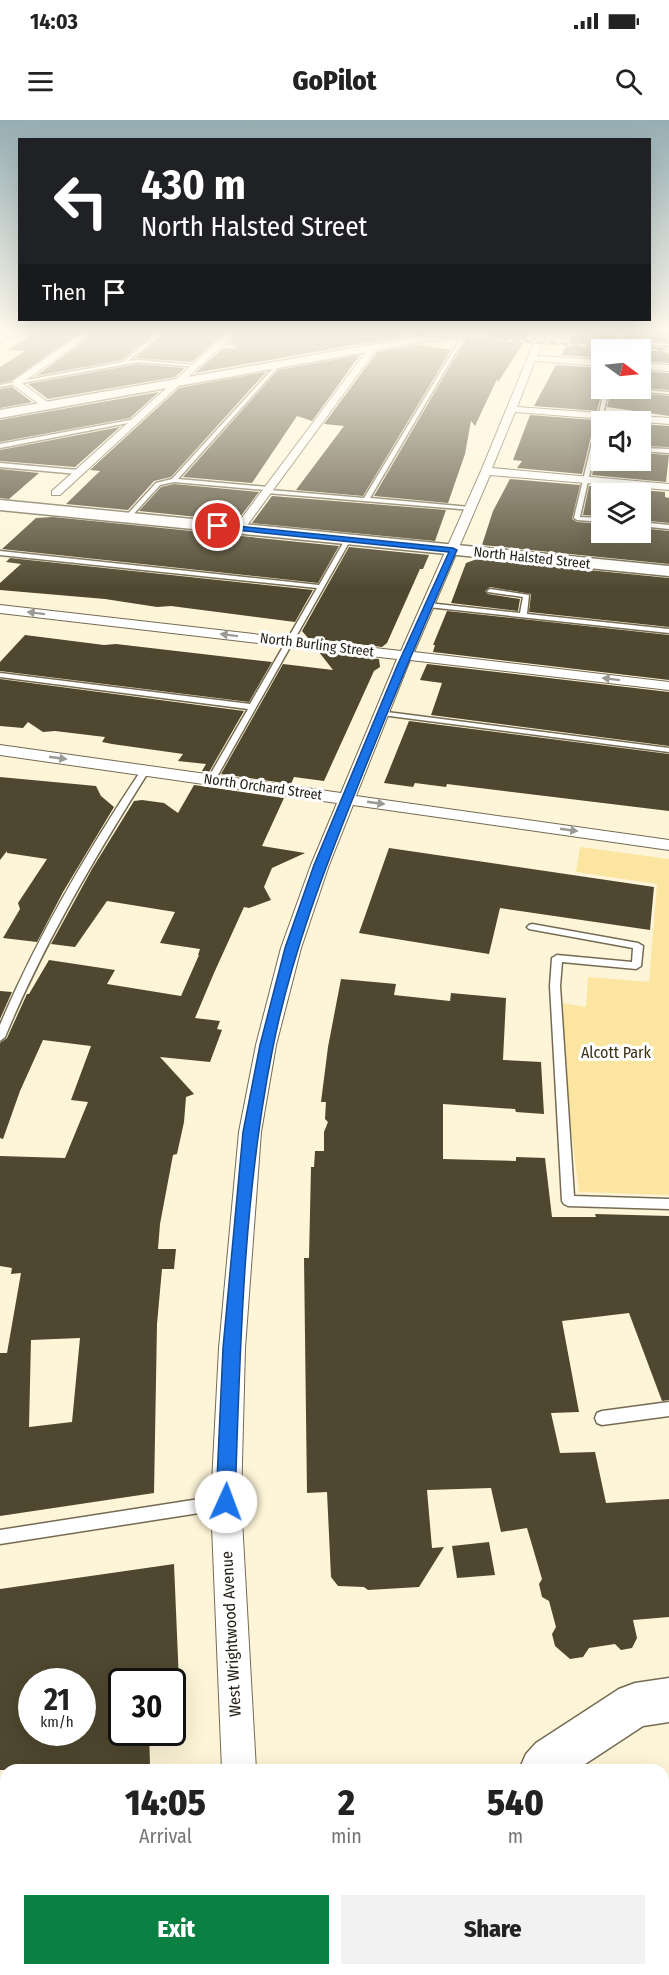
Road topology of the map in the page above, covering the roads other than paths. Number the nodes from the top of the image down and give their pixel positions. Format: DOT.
graph roads {
  1 [pos="140,417"];
  2 [pos="231,417"];
  3 [pos="322,417"];
  4 [pos="417,417"];
  5 [pos="508,417"];
  6 [pos="136,420"];
  7 [pos="651,420"];
  8 [pos="669,421"];
  9 [pos="0,446"];
  10 [pos="651,450"];
  11 [pos="669,451"];
  12 [pos="591,458"];
  13 [pos="0,465"];
  14 [pos="486,471"];
  15 [pos="78,472"];
  16 [pos="174,480"];
  17 [pos="586,480"];
  18 [pos="669,487"];
  19 [pos="268,490"];
  20 [pos="56,493"];
  21 [pos="366,500"];
  22 [pos="0,505"];
  23 [pos="470,509"];
  24 [pos="127,518"];
  25 [pos="591,519"];
  26 [pos="651,525"];
  27 [pos="669,527"];
  28 [pos="239,529"];
  29 [pos="348,539"];
  30 [pos="453,550"];
  31 [pos="0,553"];
  32 [pos="669,572"];
  33 [pos="321,587"];
  34 [pos="490,591"];
  35 [pos="429,605"];
  36 [pos="0,609"];
  37 [pos="523,616"];
  38 [pos="669,631"];
  39 [pos="290,642"];
  40 [pos="406,655"];
  41 [pos="0,675"];
  42 [pos="669,686"];
  43 [pos="253,707"];
  44 [pos="382,713"];
  45 [pos="0,750"];
  46 [pos="669,750"];
  47 [pos="145,771"];
  48 [pos="211,780"];
  49 [pos="347,799"];
  50 [pos="669,844"];
  51 [pos="532,927"];
  52 [pos="0,1037"];
  53 [pos="669,1204"];
  54 [pos="669,1409"];
  55 [pos="603,1418"];
  56 [pos="226,1502"];
  57 [pos="0,1537"];
  58 [pos="669,1700"];
  59 [pos="239,1764"];
  60 [pos="553,1764"];
  1 -- 6 [label="street"];
  2 -- 16 [label="lane"];
  3 -- 19 [label="street"];
  4 -- 21 [label="lane"];
  5 -- 14 [label="street, West Wrightwood Avenue"];
  6 -- 9 [label="lane"];
  6 -- 15 [label="street"];
  7 -- 8 [label="street"];
  10 -- 11 [label="lane"];
  12 -- 17 [label="lane"];
  13 -- 15 [label="lane"];
  14 -- 17 [label="street"];
  14 -- 23 [label="street, West Wrightwood Avenue"];
  15 -- 20 [label="street"];
  16 -- 19 [label="lane"];
  16 -- 24 [label="lane"];
  17 -- 18 [label="street"];
  17 -- 25 [label="lane"];
  19 -- 21 [label="lane"];
  19 -- 28 [label="street"];
  21 -- 23 [label="lane"];
  22 -- 24 [label="main road, North Halsted Street"];
  23 -- 30 [label="street, West Wrightwood Avenue"];
  24 -- 28 [label="main road, North Halsted Street"];
  26 -- 27 [label="lane"];
  28 -- 29 [label="main road, North Halsted Street"];
  29 -- 30 [label="main road, North Halsted Street"];
  29 -- 33 [label="lane"];
  30 -- 32 [label="main road, North Halsted Street"];
  30 -- 35 [label="street, West Wrightwood Avenue"];
  31 -- 33 [label="lane"];
  33 -- 39 [label="lane"];
  34 -- 37 [label="lane"];
  35 -- 37 [label="lane"];
  35 -- 40 [label="street, West Wrightwood Avenue"];
  39 -- 36 [label="street, North Burling Street, one-way"];
  37 -- 38 [label="lane"];
  39 -- 40 [label="street, North Burling Street"];
  39 -- 43 [label="lane"];
  42 -- 40 [label="street, North Burling Street, one-way"];
  40 -- 44 [label="street, West Wrightwood Avenue"];
  41 -- 43 [label="lane"];
  43 -- 48 [label="lane"];
  44 -- 46 [label="lane"];
  44 -- 49 [label="street, West Wrightwood Avenue"];
  45 -- 47 [label="street, North Orchard Street, one-way"];
  47 -- 48 [label="street, North Orchard Street"];
  47 -- 52 [label="lane"];
  48 -- 49 [label="street, North Orchard Street"];
  49 -- 50 [label="street, North Orchard Street, one-way"];
  49 -- 56 [label="street, West Wrightwood Avenue"];
  51 -- 53 [label="lane"];
  54 -- 55 [label="lane"];
  56 -- 57 [label="lane"];
  56 -- 59 [label="street, West Wrightwood Avenue"];
  58 -- 60 [label="main road"];
}
